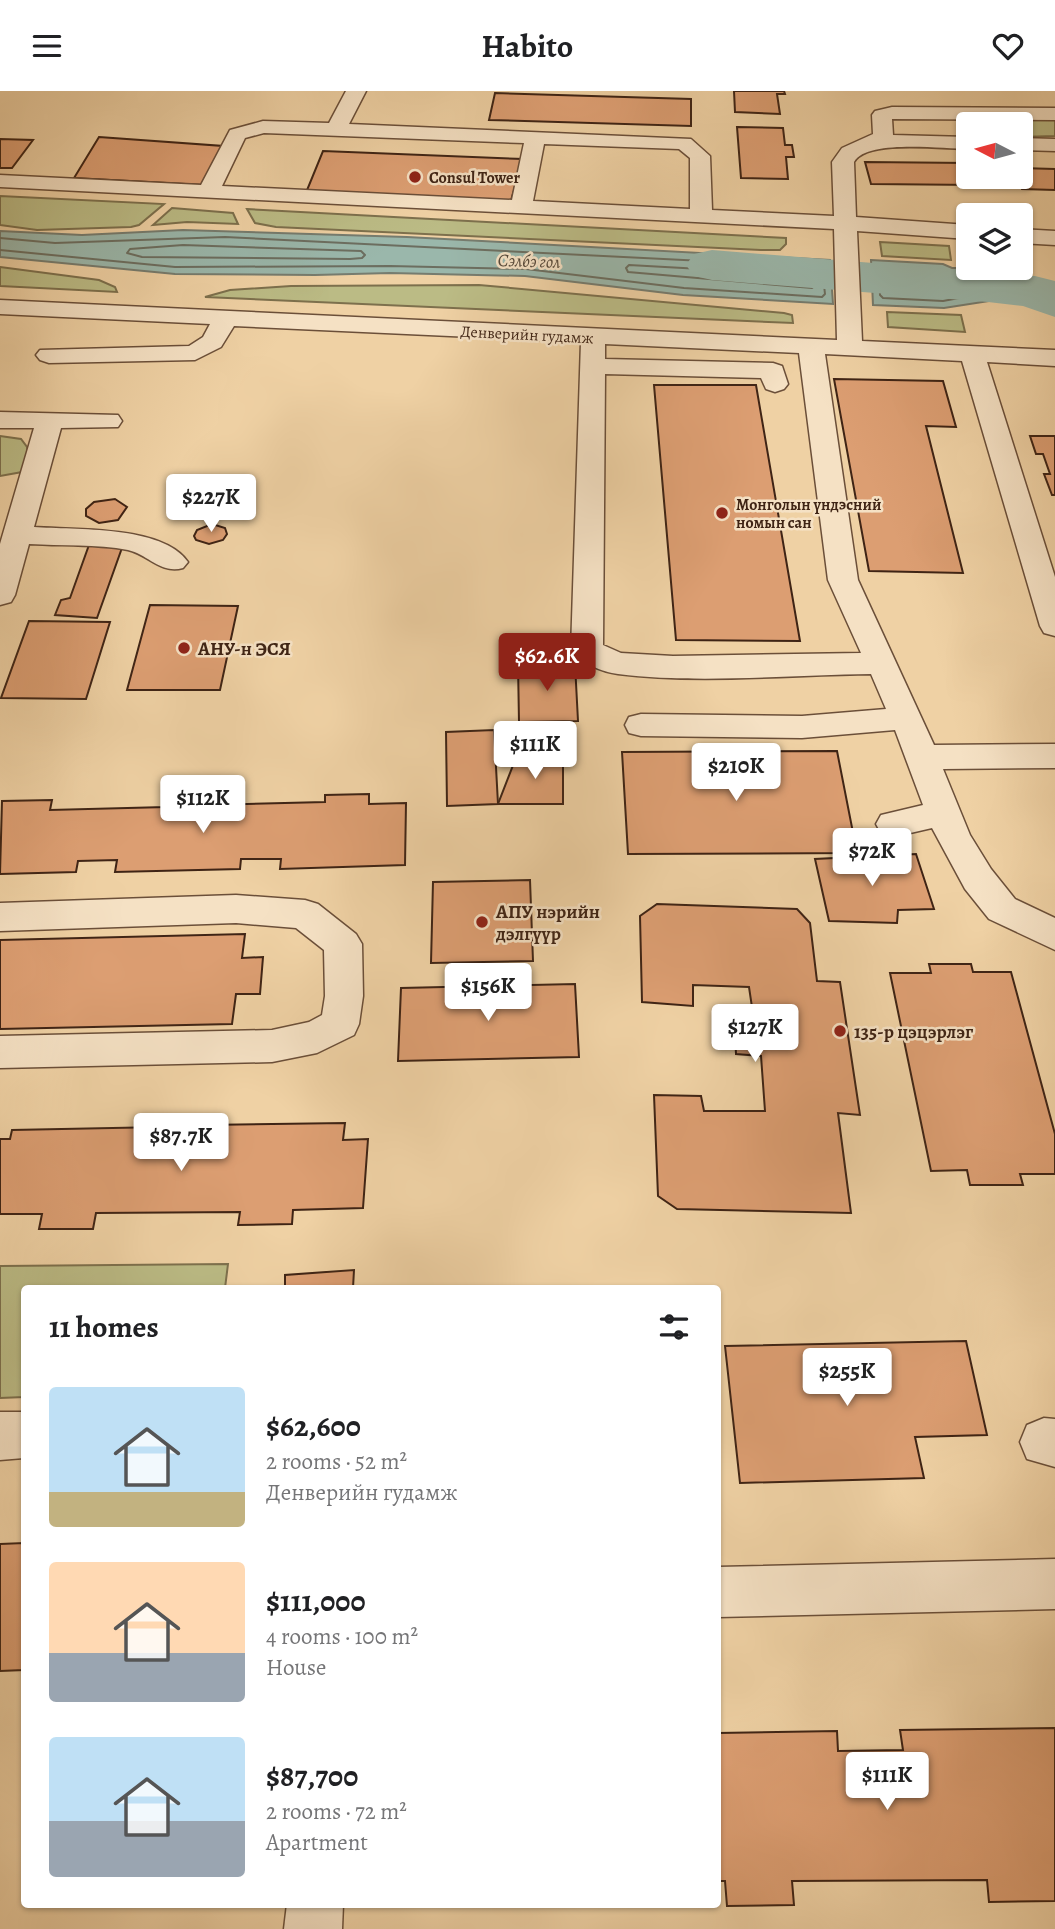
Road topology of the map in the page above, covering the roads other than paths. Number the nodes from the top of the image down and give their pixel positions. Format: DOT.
graph roads {
  1 [pos="356,91"];
  2 [pos="1055,114"];
  3 [pos="336,129"];
  4 [pos="535,138"];
  5 [pos="878,141"];
  6 [pos="956,143"];
  7 [pos="1033,144"];
  8 [pos="1055,145"];
  9 [pos="0,181"];
  10 [pos="209,190"];
  11 [pos="521,207"];
  12 [pos="701,216"];
  13 [pos="845,229"];
  14 [pos="956,232"];
  15 [pos="1033,237"];
  16 [pos="1055,238"];
  17 [pos="0,307"];
  18 [pos="226,319"];
  19 [pos="811,347"];
  20 [pos="850,349"];
  21 [pos="592,351"];
  22 [pos="972,353"];
  23 [pos="49,355"];
  24 [pos="1055,358"];
  25 [pos="775,384"];
  26 [pos="0,420"];
  27 [pos="50,420"];
  28 [pos="110,421"];
  29 [pos="0,488"];
  30 [pos="32,488"];
  31 [pos="18,535"];
  32 [pos="173,562"];
  33 [pos="0,595"];
  34 [pos="1055,626"];
  35 [pos="881,663"];
  36 [pos="907,718"];
  37 [pos="641,725"];
  38 [pos="1055,756"];
  39 [pos="922,757"];
  40 [pos="944,813"];
  41 [pos="893,824"];
  42 [pos="0,916"];
  43 [pos="1055,935"];
  44 [pos="0,1052"];
  45 [pos="21,1435"];
  46 [pos="0,1436"];
  47 [pos="1055,1584"];
  48 [pos="721,1592"];
  49 [pos="314,1908"];
  50 [pos="313,1929"];
  1 -- 3 [label="street"];
  2 -- 5 [label="street"];
  3 -- 4 [label="street"];
  3 -- 10 [label="street"];
  4 -- 11 [label="street"];
  4 -- 12 [label="street"];
  5 -- 6 [label="street"];
  5 -- 13 [label="street"];
  7 -- 8 [label="street"];
  9 -- 10 [label="street"];
  10 -- 11 [label="street"];
  11 -- 12 [label="street"];
  12 -- 13 [label="street"];
  13 -- 14 [label="street"];
  13 -- 20 [label="street"];
  15 -- 16 [label="street"];
  17 -- 18 [label="street, Денверийн гудамж"];
  18 -- 21 [label="street, Денверийн гудамж"];
  18 -- 23 [label="street"];
  19 -- 20 [label="street, Денверийн гудамж"];
  19 -- 21 [label="street, Денверийн гудамж"];
  19 -- 35 [label="street"];
  20 -- 22 [label="street, Денверийн гудамж"];
  21 -- 25 [label="street"];
  21 -- 35 [label="street"];
  22 -- 24 [label="street, Денверийн гудамж"];
  22 -- 34 [label="street"];
  26 -- 27 [label="street"];
  27 -- 28 [label="street"];
  27 -- 30 [label="street"];
  29 -- 30 [label="street"];
  30 -- 31 [label="street"];
  31 -- 32 [label="street"];
  31 -- 33 [label="street"];
  35 -- 36 [label="street"];
  36 -- 37 [label="street"];
  36 -- 39 [label="street"];
  38 -- 39 [label="street"];
  39 -- 40 [label="street"];
  40 -- 41 [label="street"];
  40 -- 43 [label="street"];
  42 -- 44 [label="street"];
  45 -- 46 [label="street"];
  47 -- 48 [label="street"];
  49 -- 50 [label="street"];
}
